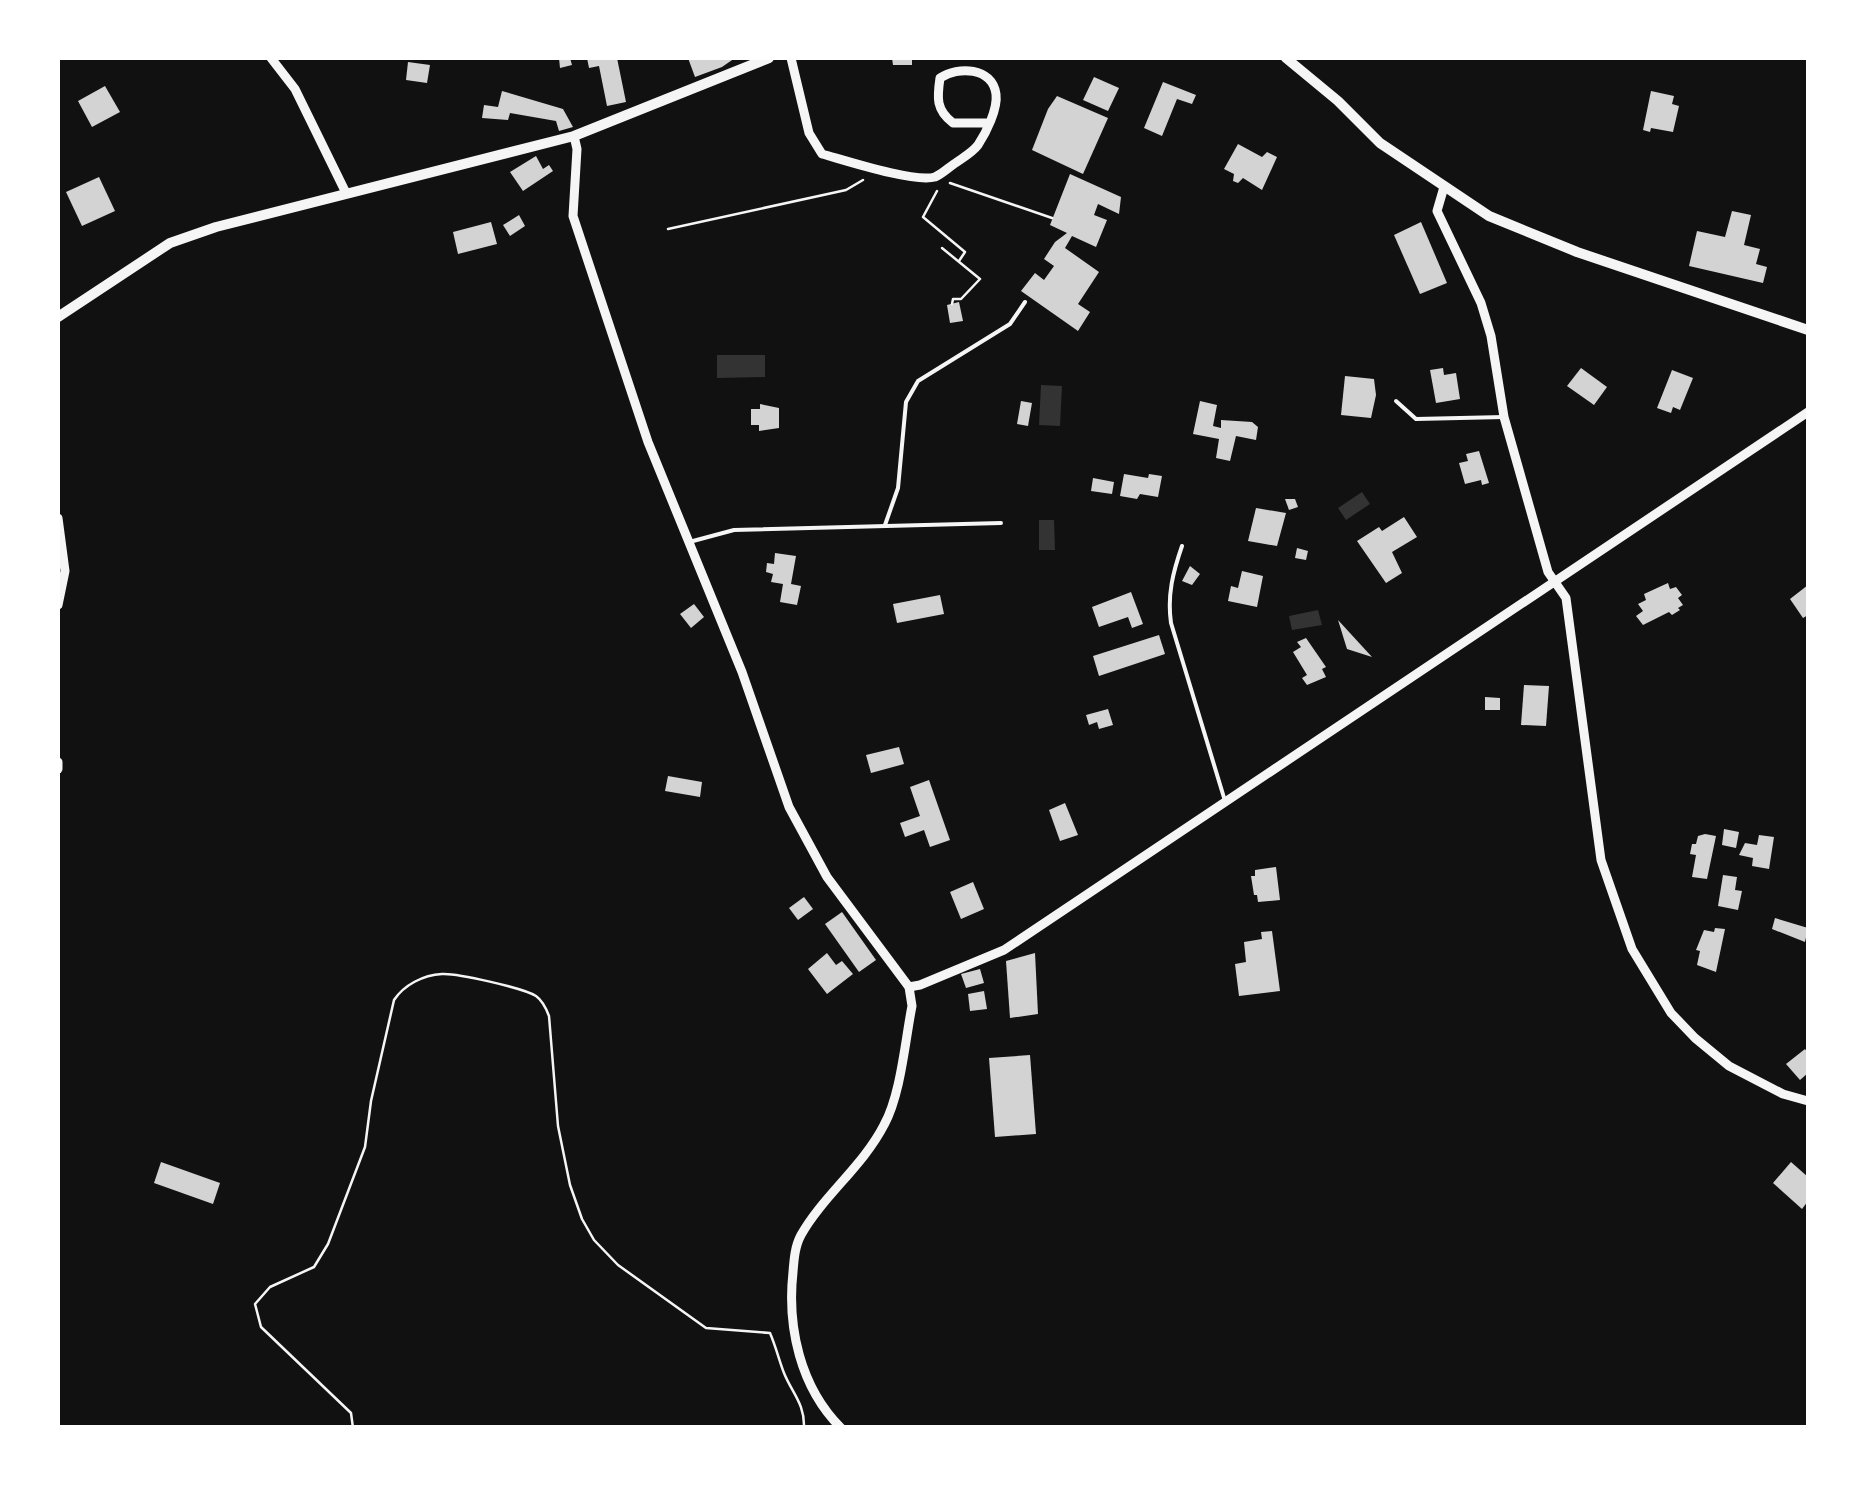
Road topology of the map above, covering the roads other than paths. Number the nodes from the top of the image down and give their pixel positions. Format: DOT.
graph roads {
  1 [pos="271,58"];
  2 [pos="769,58"];
  3 [pos="791,58"];
  4 [pos="1286,58"];
  5 [pos="988,124"];
  6 [pos="574,136"];
  7 [pos="1444,187"];
  8 [pos="346,193"];
  9 [pos="1025,302"];
  10 [pos="58,316"];
  11 [pos="1808,330"];
  12 [pos="1396,401"];
  13 [pos="1808,412"];
  14 [pos="1504,417"];
  15 [pos="58,518"];
  16 [pos="1002,523"];
  17 [pos="885,526"];
  18 [pos="689,542"];
  19 [pos="1182,546"];
  20 [pos="1556,584"];
  21 [pos="58,606"];
  22 [pos="1226,801"];
  23 [pos="909,986"];
  24 [pos="1808,1101"];
  25 [pos="841,1428"];
  1 -- 8 [label="street"];
  2 -- 6 [label="street"];
  3 -- 5 [label="street"];
  4 -- 7 [label="street"];
  5 -- 5 [label="street"];
  6 -- 8 [label="street"];
  6 -- 18 [label="street"];
  7 -- 11 [label="street"];
  7 -- 14 [label="street"];
  8 -- 10 [label="street"];
  9 -- 17 [label="lane"];
  12 -- 14 [label="lane"];
  13 -- 20 [label="street"];
  14 -- 20 [label="street"];
  15 -- 21 [label="street"];
  16 -- 17 [label="lane"];
  17 -- 18 [label="lane"];
  18 -- 23 [label="street"];
  19 -- 22 [label="lane"];
  20 -- 22 [label="street"];
  20 -- 24 [label="street"];
  22 -- 23 [label="street"];
  23 -- 25 [label="street"];
}
